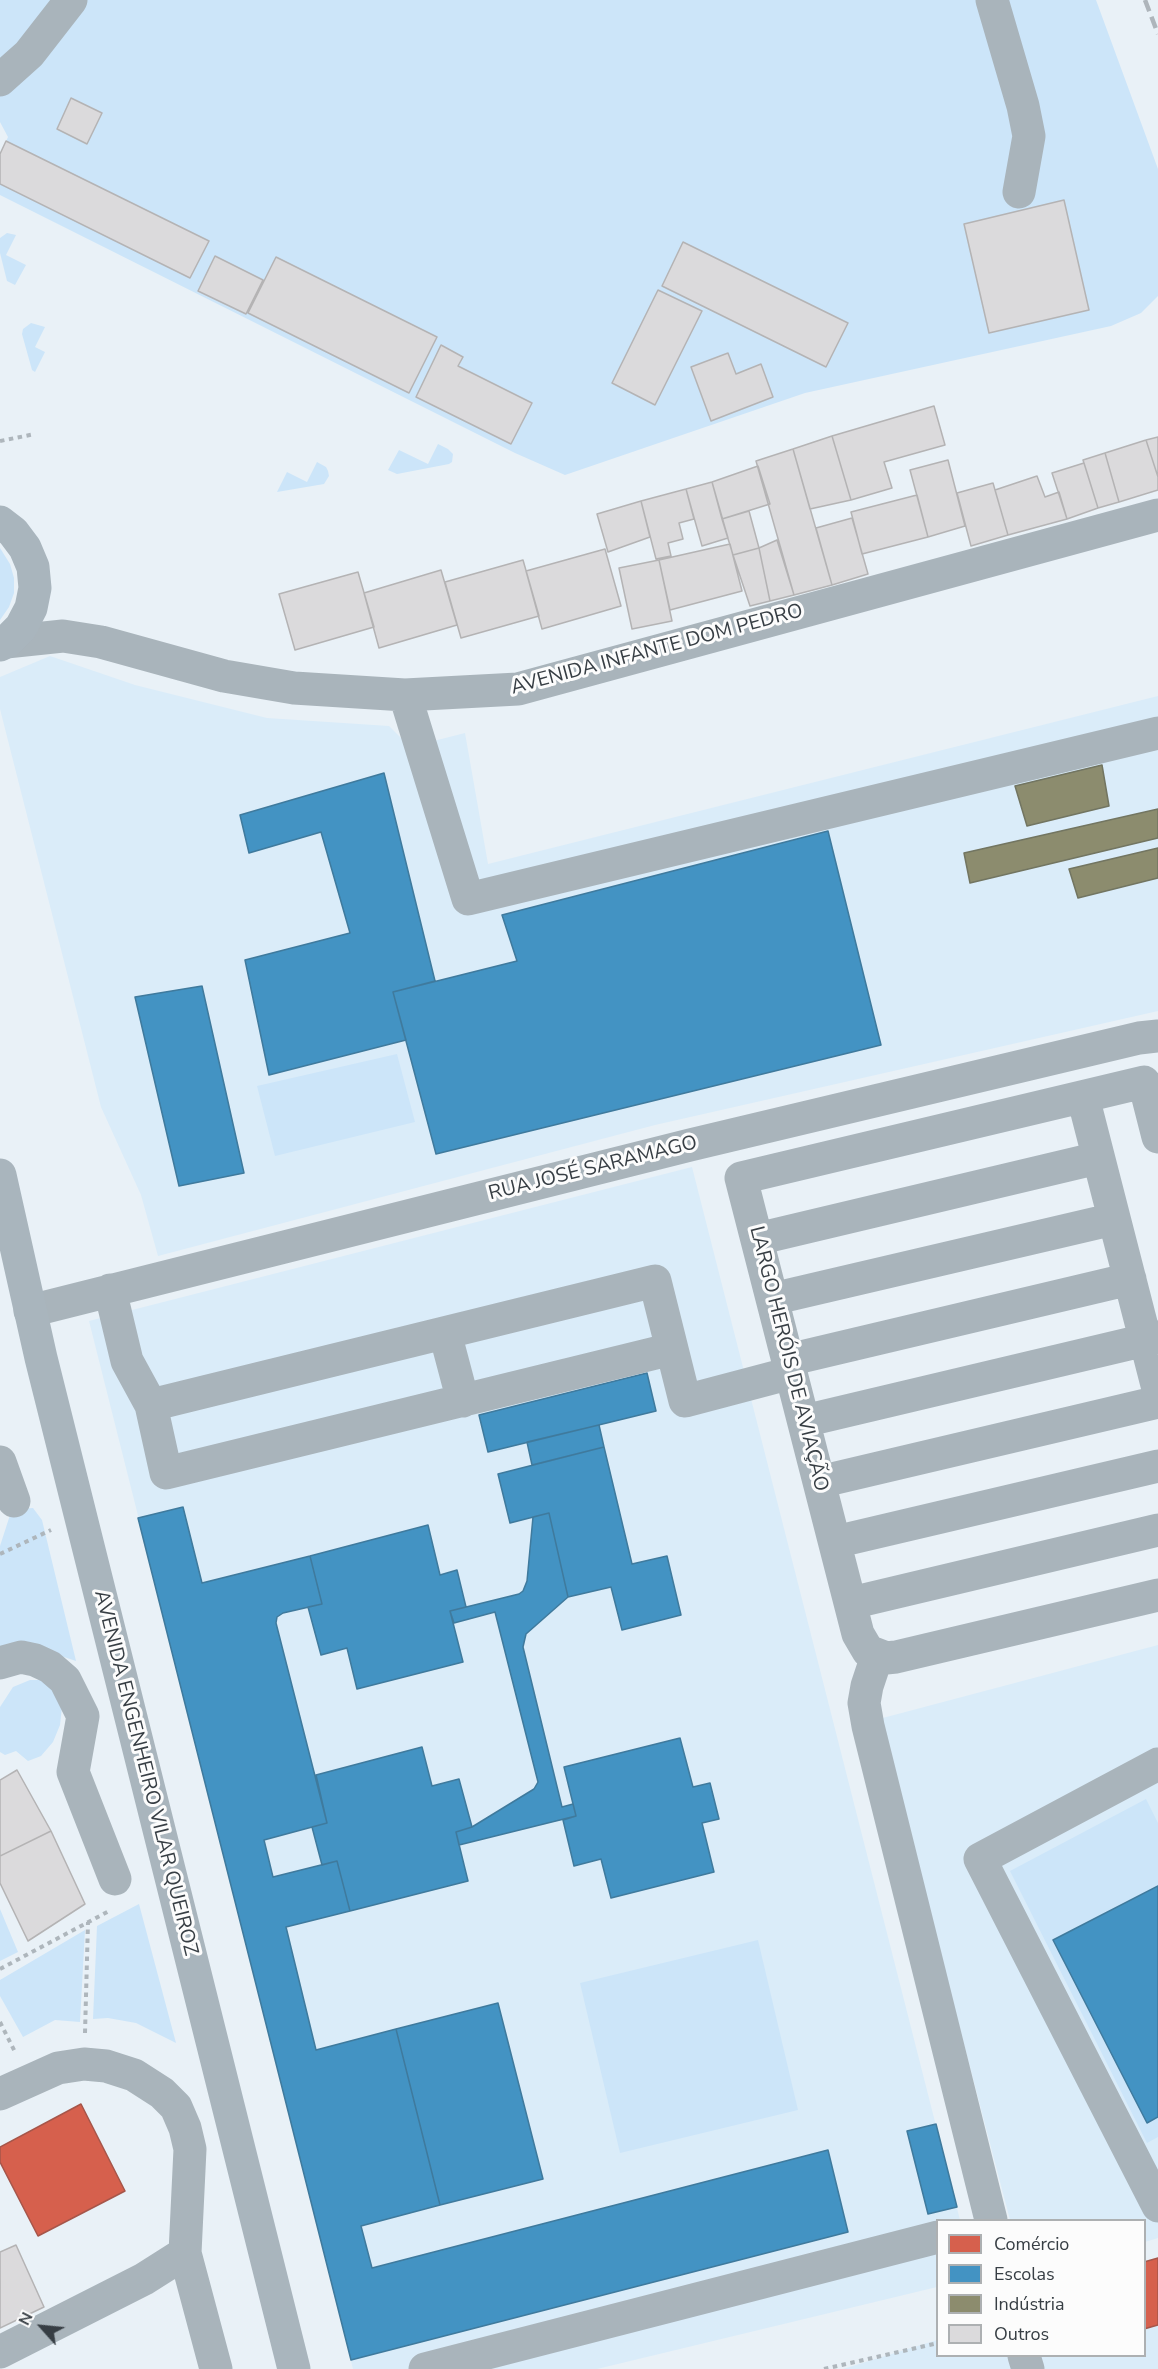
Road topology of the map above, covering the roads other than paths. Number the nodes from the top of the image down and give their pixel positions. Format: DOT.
graph roads {
  1 [pos="71,0"];
  2 [pos="993,0"];
  3 [pos="0,80"];
  4 [pos="1019,192"];
  5 [pos="1158,515"];
  6 [pos="0,522"];
  7 [pos="3,644"];
  8 [pos="405,695"];
  9 [pos="1158,733"];
  10 [pos="1158,1036"];
  11 [pos="1151,1081"];
  12 [pos="1083,1097"];
  13 [pos="1158,1137"];
  14 [pos="1098,1158"];
  15 [pos="0,1175"];
  16 [pos="1114,1219"];
  17 [pos="757,1239"];
  18 [pos="1130,1279"];
  19 [pos="110,1290"];
  20 [pos="772,1299"];
  21 [pos="30,1311"];
  22 [pos="445,1333"];
  23 [pos="1152,1339"];
  24 [pos="672,1349"];
  25 [pos="790,1366"];
  26 [pos="1158,1389"];
  27 [pos="463,1401"];
  28 [pos="1158,1402"];
  29 [pos="151,1405"];
  30 [pos="804,1421"];
  31 [pos="0,1462"];
  32 [pos="1158,1466"];
  33 [pos="819,1482"];
  34 [pos="14,1501"];
  35 [pos="1158,1530"];
  36 [pos="835,1542"];
  37 [pos="1158,1595"];
  38 [pos="850,1603"];
  39 [pos="877,1656"];
  40 [pos="0,1663"];
  41 [pos="1158,1764"];
  42 [pos="115,1879"];
  43 [pos="0,2094"];
  44 [pos="1158,2205"];
  45 [pos="991,2219"];
  46 [pos="936,2238"];
  47 [pos="185,2253"];
  48 [pos="0,2352"];
  49 [pos="216,2369"];
  50 [pos="294,2369"];
  51 [pos="425,2369"];
  1 -- 3 [label="street"];
  2 -- 4 [label="street"];
  5 -- 8 [label="street, AVENIDA INFANTE DOM PEDRO"];
  6 -- 7 [label="main road"];
  7 -- 8 [label="street, AVENIDA INFANTE DOM PEDRO"];
  8 -- 9 [label="street"];
  10 -- 19 [label="street, RUA JOSÉ SARAMAGO"];
  11 -- 12 [label="street, LARGO HERÓIS DE AVIAÇÃO"];
  11 -- 13 [label="street, LARGO HERÓIS DE AVIAÇÃO"];
  12 -- 14 [label="street"];
  12 -- 17 [label="street, LARGO HERÓIS DE AVIAÇÃO"];
  14 -- 16 [label="street"];
  14 -- 17 [label="street"];
  15 -- 21 [label="main road, AVENIDA ENGENHEIRO VILAR QUEIROZ"];
  16 -- 18 [label="street"];
  16 -- 20 [label="street"];
  17 -- 20 [label="street, LARGO HERÓIS DE AVIAÇÃO"];
  18 -- 23 [label="street"];
  18 -- 25 [label="street"];
  19 -- 21 [label="street, RUA JOSÉ SARAMAGO"];
  19 -- 29 [label="street"];
  20 -- 25 [label="street, LARGO HERÓIS DE AVIAÇÃO"];
  21 -- 50 [label="main road, AVENIDA ENGENHEIRO VILAR QUEIROZ"];
  22 -- 24 [label="street"];
  22 -- 27 [label="street"];
  22 -- 29 [label="street"];
  23 -- 26 [label="street"];
  23 -- 30 [label="street"];
  24 -- 25 [label="street"];
  24 -- 27 [label="street"];
  25 -- 30 [label="street, LARGO HERÓIS DE AVIAÇÃO"];
  27 -- 29 [label="street"];
  28 -- 33 [label="street"];
  30 -- 33 [label="street, LARGO HERÓIS DE AVIAÇÃO"];
  31 -- 34 [label="street"];
  32 -- 36 [label="street"];
  33 -- 36 [label="street, LARGO HERÓIS DE AVIAÇÃO"];
  35 -- 38 [label="street"];
  36 -- 38 [label="street, LARGO HERÓIS DE AVIAÇÃO"];
  37 -- 39 [label="street"];
  38 -- 39 [label="street, LARGO HERÓIS DE AVIAÇÃO"];
  39 -- 45 [label="street"];
  40 -- 42 [label="street"];
  41 -- 44 [label="street"];
  43 -- 47 [label="street"];
  46 -- 51 [label="street"];
  47 -- 48 [label="street"];
  47 -- 49 [label="street"];
}
